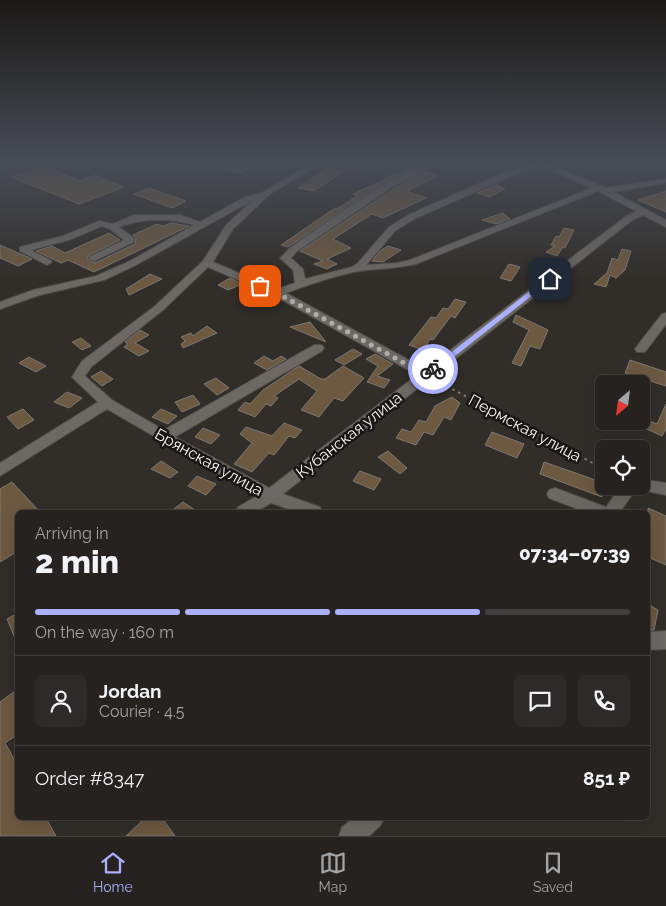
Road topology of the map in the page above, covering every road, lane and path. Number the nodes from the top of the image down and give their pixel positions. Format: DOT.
graph roads {
  1 [pos="242,202"];
  2 [pos="256,202"];
  3 [pos="364,202"];
  4 [pos="445,202"];
  5 [pos="570,202"];
  6 [pos="626,202"];
  7 [pos="644,211"];
  8 [pos="666,224"];
  9 [pos="201,225"];
  10 [pos="113,228"];
  11 [pos="94,258"];
  12 [pos="46,262"];
  13 [pos="207,263"];
  14 [pos="355,269"];
  15 [pos="300,284"];
  16 [pos="277,293"];
  17 [pos="0,306"];
  18 [pos="666,316"];
  19 [pos="318,348"];
  20 [pos="640,349"];
  21 [pos="426,375"];
  22 [pos="107,403"];
  23 [pos="164,437"];
  24 [pos="595,464"];
  25 [pos="0,470"];
  26 [pos="650,487"];
  27 [pos="666,490"];
  28 [pos="556,494"];
  29 [pos="624,495"];
  30 [pos="270,496"];
  31 [pos="247,510"];
  32 [pos="308,510"];
  33 [pos="596,510"];
  34 [pos="613,510"];
  35 [pos="666,640"];
  36 [pos="650,641"];
  37 [pos="370,820"];
  38 [pos="351,836"];
  1 -- 9 [label="street"];
  2 -- 13 [label="street"];
  3 -- 15 [label="street"];
  4 -- 14 [label="street"];
  5 -- 14 [label="street"];
  6 -- 7 [label="street"];
  7 -- 8 [label="street"];
  7 -- 21 [label="street, Кубанская улица"];
  9 -- 10 [label="street"];
  9 -- 17 [label="street"];
  10 -- 11 [label="street"];
  10 -- 12 [label="street"];
  13 -- 16 [label="street"];
  13 -- 22 [label="street"];
  14 -- 15 [label="street"];
  15 -- 16 [label="street"];
  16 -- 21 [label="street"];
  18 -- 20 [label="street"];
  19 -- 23 [label="street"];
  21 -- 24 [label="path, Пермская улица"];
  21 -- 30 [label="street, Кубанская улица"];
  22 -- 23 [label="street, Брянская улица"];
  22 -- 25 [label="street"];
  23 -- 30 [label="street, Брянская улица"];
  26 -- 27 [label="street"];
  28 -- 33 [label="street"];
  29 -- 34 [label="street"];
  30 -- 31 [label="street, Кубанская улица"];
  30 -- 32 [label="street, Брянская улица"];
  35 -- 36 [label="street"];
  37 -- 38 [label="street"];
}
